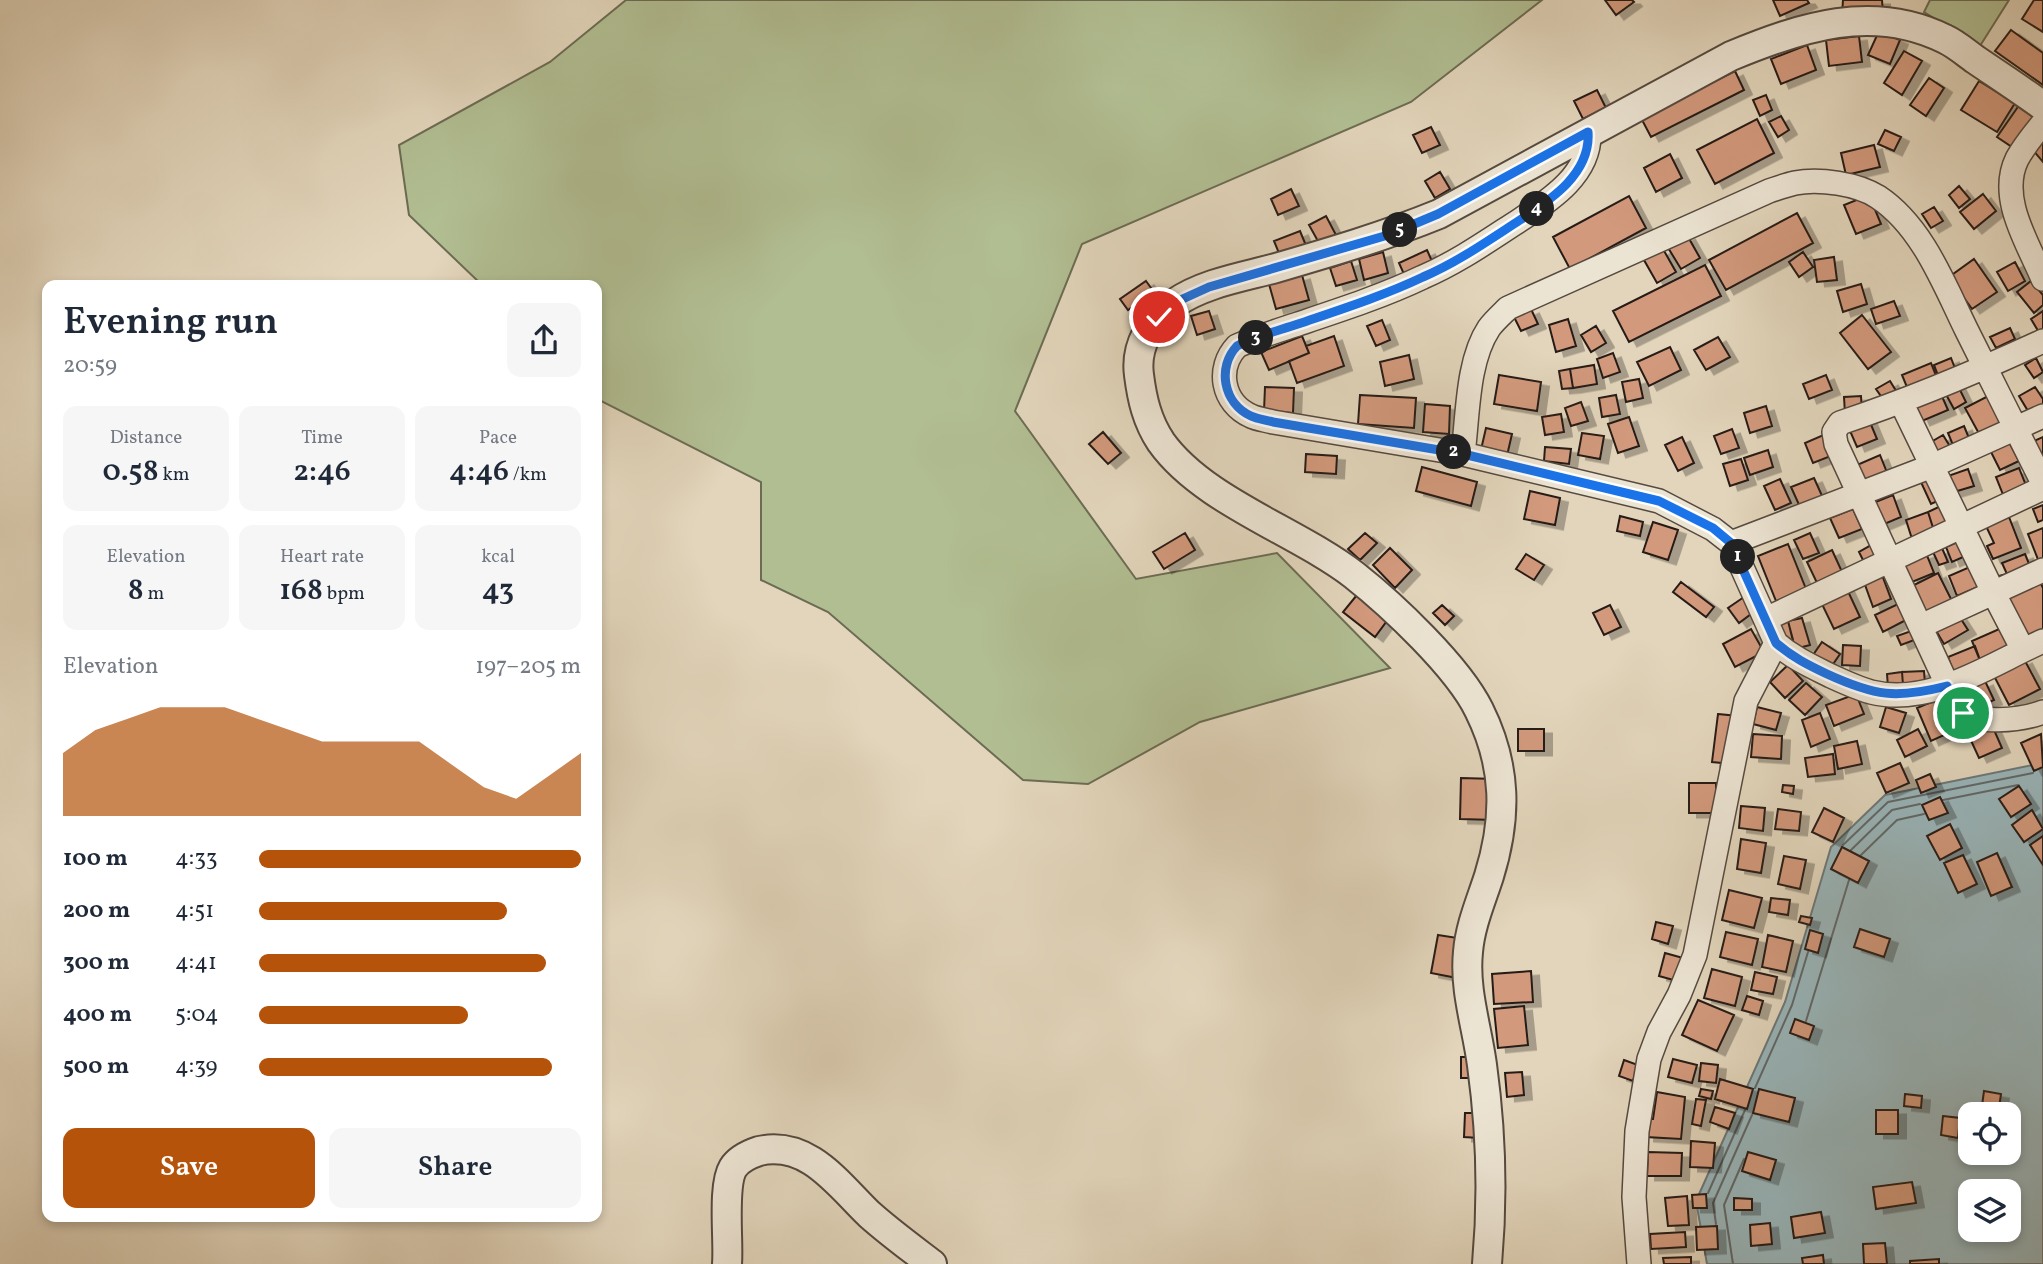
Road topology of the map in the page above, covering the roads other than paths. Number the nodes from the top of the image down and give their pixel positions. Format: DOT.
graph roads {
  1 [pos="2043,106"];
  2 [pos="2043,122"];
  3 [pos="1588,132"];
  4 [pos="2043,279"];
  5 [pos="2043,341"];
  6 [pos="1986,368"];
  7 [pos="1901,402"];
  8 [pos="2043,416"];
  9 [pos="2015,428"];
  10 [pos="1463,454"];
  11 [pos="1932,466"];
  12 [pos="2043,485"];
  13 [pos="1860,495"];
  14 [pos="1963,527"];
  15 [pos="1731,543"];
  16 [pos="1890,560"];
  17 [pos="2043,570"];
  18 [pos="1994,594"];
  19 [pos="1766,619"];
  20 [pos="1922,626"];
  21 [pos="1776,643"];
  22 [pos="2033,645"];
  23 [pos="1947,686"];
  24 [pos="2043,712"];
  25 [pos="727,1264"];
  26 [pos="932,1264"];
  27 [pos="1488,1264"];
  28 [pos="1639,1264"];
  1 -- 3 [label="street"];
  2 -- 4 [label="street"];
  3 -- 10 [label="street"];
  3 -- 27 [label="street"];
  5 -- 6 [label="street"];
  6 -- 7 [label="street"];
  6 -- 9 [label="street"];
  6 -- 10 [label="street"];
  7 -- 11 [label="street"];
  7 -- 13 [label="street"];
  8 -- 9 [label="street"];
  9 -- 11 [label="street"];
  9 -- 12 [label="street"];
  10 -- 15 [label="street"];
  11 -- 13 [label="street"];
  11 -- 14 [label="street"];
  12 -- 14 [label="street"];
  13 -- 15 [label="street"];
  13 -- 16 [label="street"];
  14 -- 16 [label="street"];
  14 -- 18 [label="street"];
  15 -- 19 [label="street"];
  16 -- 19 [label="street"];
  16 -- 20 [label="street"];
  17 -- 18 [label="street"];
  18 -- 20 [label="street"];
  18 -- 22 [label="street"];
  19 -- 21 [label="street"];
  20 -- 23 [label="street"];
  21 -- 23 [label="street"];
  21 -- 28 [label="street"];
  22 -- 23 [label="street"];
  23 -- 24 [label="street"];
  25 -- 26 [label="street"];
}
